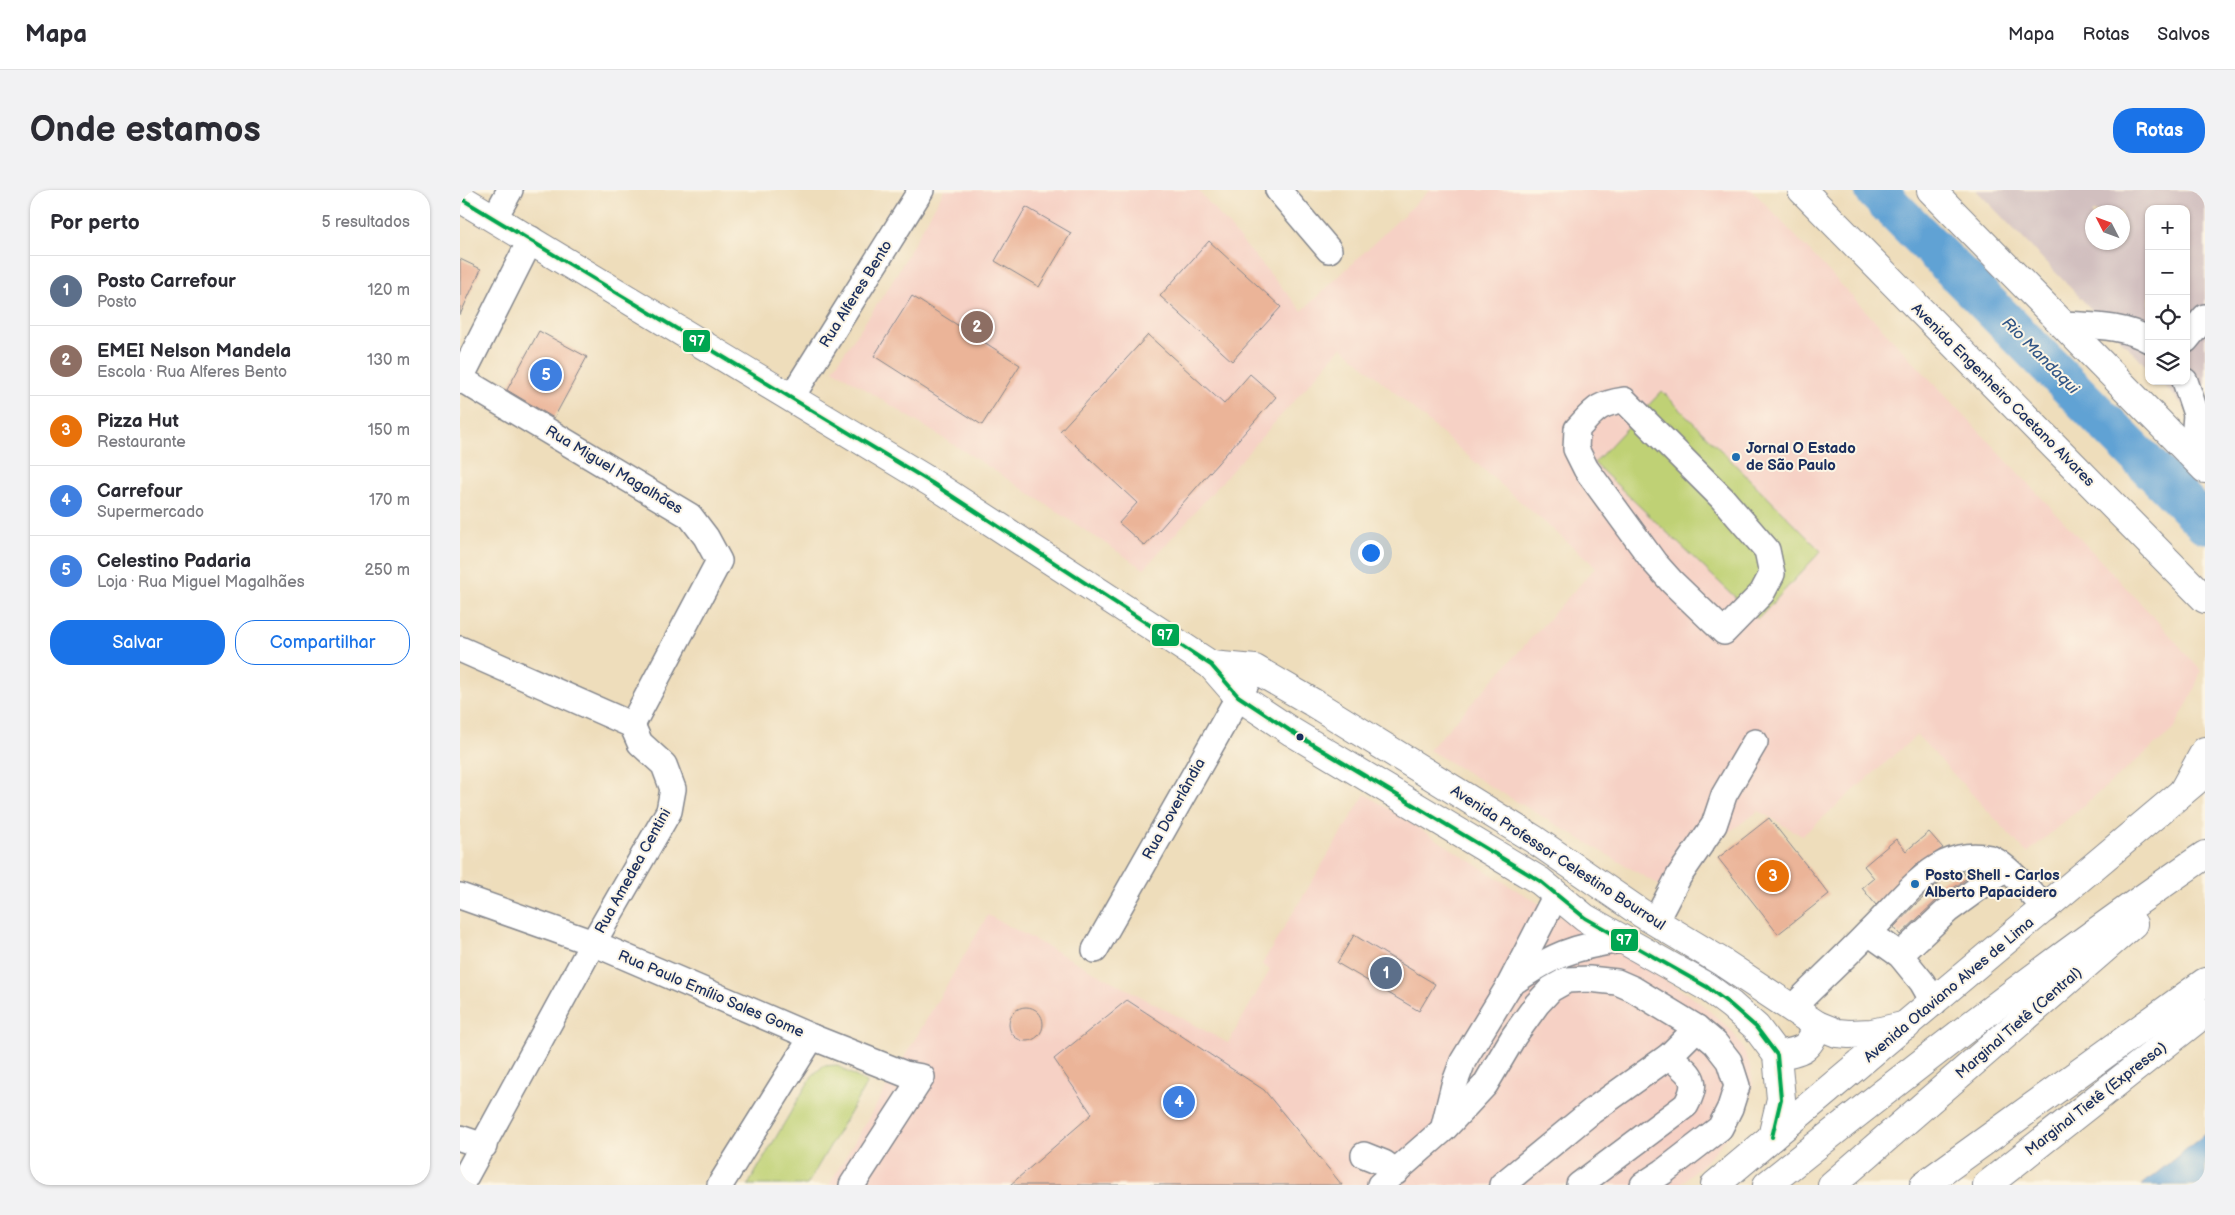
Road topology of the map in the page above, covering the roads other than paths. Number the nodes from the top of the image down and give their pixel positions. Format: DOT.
graph roads {
  1 [pos="510,190"];
  2 [pos="921,190"];
  3 [pos="1278,190"];
  4 [pos="1802,190"];
  5 [pos="1931,190"];
  6 [pos="460,198"];
  7 [pos="495,217"];
  8 [pos="531,239"];
  9 [pos="1329,250"];
  10 [pos="2205,317"];
  11 [pos="2063,324"];
  12 [pos="2190,335"];
  13 [pos="2145,338"];
  14 [pos="460,380"];
  15 [pos="2186,385"];
  16 [pos="791,398"];
  17 [pos="2199,462"];
  18 [pos="2205,599"];
  19 [pos="1724,632"];
  20 [pos="460,649"];
  21 [pos="1211,664"];
  22 [pos="1255,669"];
  23 [pos="1238,696"];
  24 [pos="632,725"];
  25 [pos="1755,742"];
  26 [pos="2205,751"];
  27 [pos="2205,773"];
  28 [pos="2183,791"];
  29 [pos="1535,840"];
  30 [pos="2205,855"];
  31 [pos="2205,860"];
  32 [pos="2005,869"];
  33 [pos="1580,870"];
  34 [pos="1556,895"];
  35 [pos="460,896"];
  36 [pos="2046,909"];
  37 [pos="1648,918"];
  38 [pos="1602,929"];
  39 [pos="1869,933"];
  40 [pos="593,942"];
  41 [pos="1095,950"];
  42 [pos="1900,955"];
  43 [pos="2205,982"];
  44 [pos="1510,984"];
  45 [pos="1934,1003"];
  46 [pos="1792,1008"];
  47 [pos="2205,1013"];
  48 [pos="1688,1022"];
  49 [pos="1817,1025"];
  50 [pos="1907,1025"];
  51 [pos="812,1037"];
  52 [pos="1777,1055"];
  53 [pos="1669,1056"];
  54 [pos="1620,1077"];
  55 [pos="1444,1129"];
  56 [pos="1772,1137"];
  57 [pos="460,1138"];
  58 [pos="484,1146"];
  59 [pos="1364,1155"];
  60 [pos="1388,1178"];
  61 [pos="461,1185"];
  62 [pos="720,1185"];
  63 [pos="852,1185"];
  64 [pos="1502,1185"];
  65 [pos="1579,1185"];
  66 [pos="1643,1185"];
  67 [pos="1715,1185"];
  68 [pos="1767,1185"];
  69 [pos="1832,1185"];
  70 [pos="1924,1185"];
  71 [pos="1987,1185"];
  1 -- 7 [label="street"];
  2 -- 16 [label="street, Rua Alferes Bento"];
  3 -- 9 [label="street"];
  4 -- 18 [label="main road, Avenida Engenheiro Caetano Alvares"];
  5 -- 11 [label="main road"];
  6 -- 7 [label="main road, Avenida Professor Celestino Bourroul"];
  7 -- 8 [label="main road, Avenida Professor Celestino Bourroul"];
  8 -- 14 [label="street"];
  8 -- 16 [label="main road, Avenida Professor Celestino Bourroul"];
  10 -- 12 [label="street"];
  11 -- 13 [label="street"];
  11 -- 17 [label="main road"];
  14 -- 24 [label="street, Rua Miguel Magalhães"];
  15 -- 17 [label="street"];
  16 -- 21 [label="main road, Avenida Professor Celestino Bourroul"];
  19 -- 19 [label="street"];
  20 -- 24 [label="street"];
  21 -- 22 [label="main road, Avenida Professor Celestino Bourroul"];
  21 -- 23 [label="main road, Avenida Professor Celestino Bourroul"];
  22 -- 23 [label="street, Rua Doverlândia"];
  22 -- 29 [label="main road, Avenida Professor Celestino Bourroul"];
  23 -- 34 [label="main road, Avenida Professor Celestino Bourroul"];
  23 -- 41 [label="street, Rua Doverlândia"];
  24 -- 40 [label="street, Rua Amedea Centini"];
  25 -- 37 [label="street"];
  26 -- 28 [label="main road"];
  27 -- 28 [label="main road, Avenida Otaviano Alves de Lima"];
  28 -- 36 [label="main road, Avenida Otaviano Alves de Lima"];
  29 -- 33 [label="main road, Avenida Professor Celestino Bourroul"];
  29 -- 34 [label="main road"];
  30 -- 68 [label="main road"];
  31 -- 69 [label="main road, Marginal Tietê (Central)"];
  32 -- 36 [label="street"];
  32 -- 39 [label="street"];
  32 -- 42 [label="street"];
  33 -- 37 [label="main road, Avenida Professor Celestino Bourroul"];
  33 -- 38 [label="main road"];
  34 -- 38 [label="main road, Avenida Professor Celestino Bourroul"];
  34 -- 44 [label="street"];
  35 -- 40 [label="street, Rua Paulo Emílio Sales Gome"];
  36 -- 45 [label="main road, Avenida Otaviano Alves de Lima"];
  37 -- 38 [label="main road"];
  37 -- 46 [label="main road, Avenida Professor Celestino Bourroul"];
  38 -- 44 [label="street"];
  38 -- 52 [label="main road, Avenida Professor Celestino Bourroul"];
  39 -- 42 [label="street"];
  39 -- 46 [label="street"];
  40 -- 51 [label="street, Rua Paulo Emílio Sales Gome"];
  40 -- 58 [label="street, Rua Amedea Centini"];
  42 -- 45 [label="street"];
  43 -- 70 [label="main road"];
  44 -- 55 [label="street"];
  45 -- 50 [label="main road, Avenida Otaviano Alves de Lima"];
  46 -- 49 [label="main road, Avenida Professor Celestino Bourroul"];
  47 -- 71 [label="main road, Marginal Tietê (Expressa)"];
  48 -- 53 [label="street"];
  48 -- 54 [label="street"];
  48 -- 55 [label="street"];
  48 -- 66 [label="street"];
  49 -- 50 [label="main road, Avenida Professor Celestino Bourroul"];
  49 -- 52 [label="main road"];
  50 -- 56 [label="main road, Avenida Otaviano Alves de Lima"];
  51 -- 62 [label="street"];
  51 -- 63 [label="street, Rua Paulo Emílio Sales Gome"];
  52 -- 56 [label="main road"];
  53 -- 64 [label="street"];
  53 -- 65 [label="street"];
  55 -- 60 [label="street"];
  56 -- 67 [label="main road, Avenida Otaviano Alves de Lima"];
  57 -- 58 [label="street"];
  58 -- 61 [label="street, Rua Amedea Centini"];
  59 -- 60 [label="street"];
}
